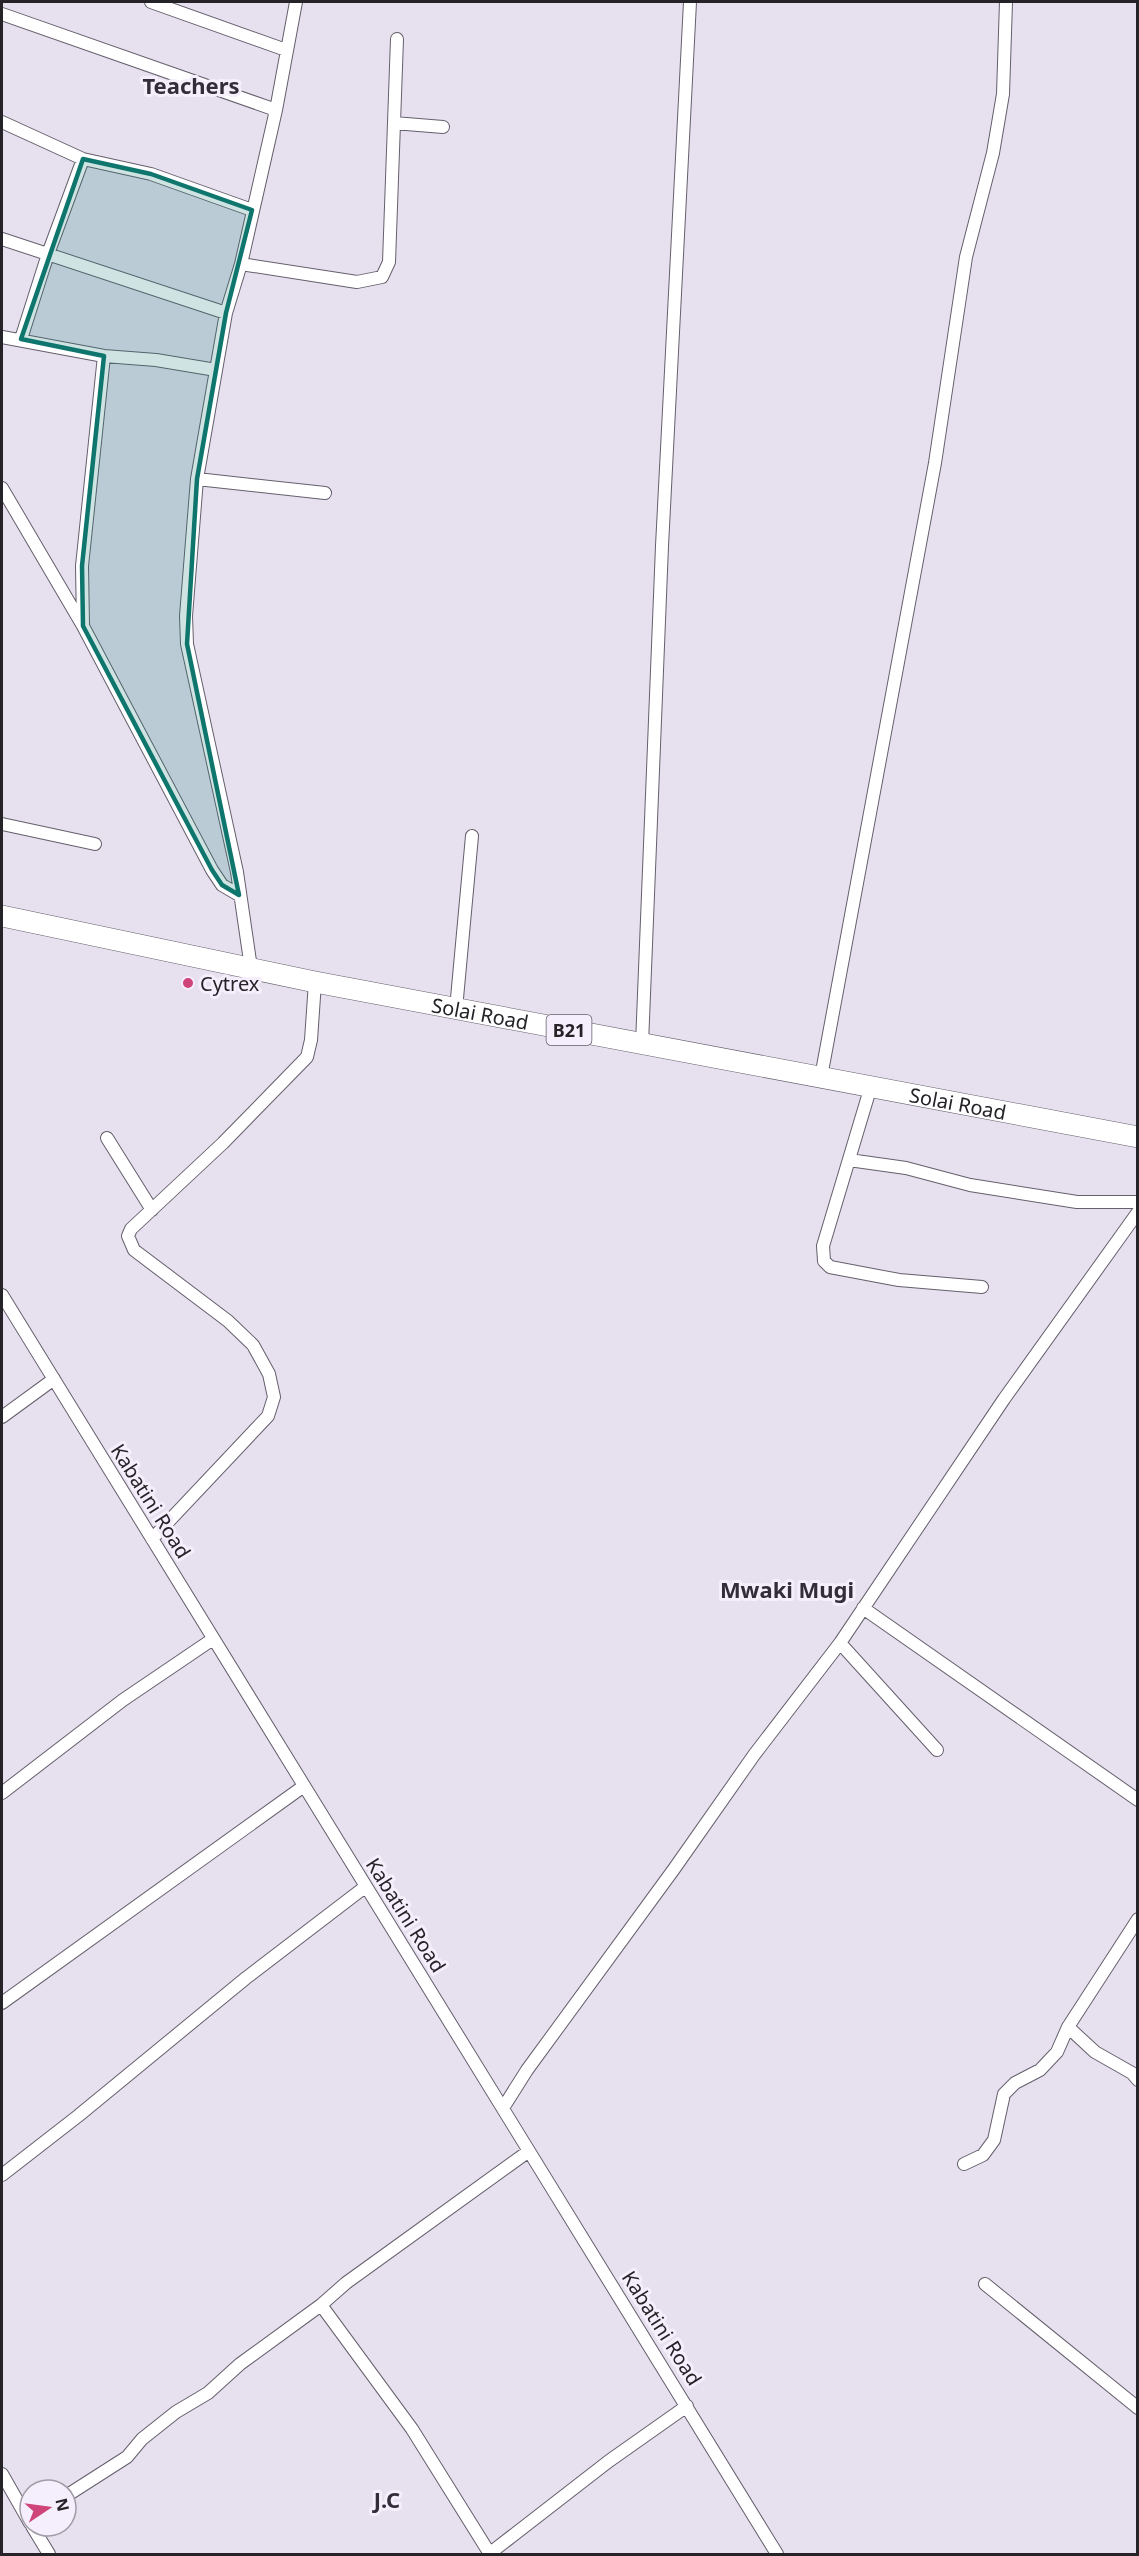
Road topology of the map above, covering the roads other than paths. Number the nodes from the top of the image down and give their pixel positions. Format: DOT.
graph roads {
  1 [pos="151,2"];
  2 [pos="296,2"];
  3 [pos="690,2"];
  4 [pos="1006,2"];
  5 [pos="2,14"];
  6 [pos="397,39"];
  7 [pos="286,50"];
  8 [pos="276,110"];
  9 [pos="2,122"];
  10 [pos="394,123"];
  11 [pos="443,127"];
  12 [pos="84,159"];
  13 [pos="252,210"];
  14 [pos="2,239"];
  15 [pos="48,254"];
  16 [pos="241,264"];
  17 [pos="226,313"];
  18 [pos="2,337"];
  19 [pos="21,339"];
  20 [pos="104,356"];
  21 [pos="216,370"];
  22 [pos="197,479"];
  23 [pos="2,488"];
  24 [pos="325,493"];
  25 [pos="83,626"];
  26 [pos="2,824"];
  27 [pos="472,836"];
  28 [pos="95,844"];
  29 [pos="239,896"];
  30 [pos="2,916"];
  31 [pos="251,968"];
  32 [pos="315,982"];
  33 [pos="456,1009"];
  34 [pos="642,1044"];
  35 [pos="821,1077"];
  36 [pos="871,1086"];
  37 [pos="1137,1137"];
  38 [pos="107,1138"];
  39 [pos="849,1160"];
  40 [pos="1137,1202"];
  41 [pos="152,1210"];
  42 [pos="1137,1212"];
  43 [pos="982,1287"];
  44 [pos="2,1295"];
  45 [pos="54,1379"];
  46 [pos="2,1417"];
  47 [pos="152,1539"];
  48 [pos="863,1608"];
  49 [pos="213,1639"];
  50 [pos="840,1643"];
  51 [pos="937,1750"];
  52 [pos="304,1786"];
  53 [pos="2,1793"];
  54 [pos="1137,1800"];
  55 [pos="365,1887"];
  56 [pos="1137,1919"];
  57 [pos="2,2003"];
  58 [pos="1068,2027"];
  59 [pos="1137,2080"];
  60 [pos="503,2108"];
  61 [pos="530,2151"];
  62 [pos="964,2164"];
  63 [pos="2,2175"];
  64 [pos="985,2284"];
  65 [pos="321,2305"];
  66 [pos="687,2406"];
  67 [pos="1137,2408"];
  68 [pos="2,2474"];
  69 [pos="78,2488"];
  70 [pos="18,2502"];
  71 [pos="39,2538"];
  72 [pos="49,2554"];
  73 [pos="490,2554"];
  74 [pos="777,2554"];
  1 -- 7 [label="street"];
  2 -- 7 [label="street"];
  3 -- 34 [label="street"];
  4 -- 35 [label="street"];
  5 -- 8 [label="street"];
  6 -- 10 [label="street"];
  7 -- 8 [label="street"];
  8 -- 13 [label="street"];
  9 -- 12 [label="street"];
  10 -- 11 [label="street"];
  10 -- 16 [label="street"];
  12 -- 13 [label="street"];
  12 -- 15 [label="street"];
  13 -- 16 [label="street"];
  14 -- 15 [label="street"];
  15 -- 17 [label="street"];
  15 -- 19 [label="street"];
  16 -- 17 [label="street"];
  17 -- 21 [label="street"];
  18 -- 19 [label="street"];
  19 -- 20 [label="street"];
  20 -- 21 [label="street"];
  20 -- 25 [label="street"];
  21 -- 22 [label="street"];
  22 -- 24 [label="street"];
  22 -- 29 [label="street"];
  23 -- 25 [label="street"];
  25 -- 29 [label="street"];
  26 -- 28 [label="street"];
  27 -- 33 [label="street"];
  29 -- 31 [label="street"];
  30 -- 31 [label="highway, Solai Road / B21"];
  31 -- 32 [label="highway, Solai Road / B21"];
  32 -- 33 [label="highway, Solai Road / B21"];
  32 -- 41 [label="street"];
  33 -- 34 [label="highway, Solai Road / B21"];
  34 -- 35 [label="highway, Solai Road / B21"];
  35 -- 36 [label="highway, Solai Road / B21"];
  36 -- 37 [label="highway, Solai Road / B21"];
  36 -- 39 [label="street"];
  38 -- 41 [label="street"];
  39 -- 40 [label="street"];
  39 -- 43 [label="street"];
  41 -- 47 [label="street"];
  42 -- 48 [label="street"];
  44 -- 45 [label="street, Kabatini Road"];
  45 -- 46 [label="street"];
  45 -- 47 [label="street, Kabatini Road"];
  47 -- 49 [label="street, Kabatini Road"];
  48 -- 50 [label="street"];
  48 -- 54 [label="street"];
  49 -- 52 [label="street, Kabatini Road"];
  49 -- 53 [label="street"];
  50 -- 51 [label="street"];
  50 -- 60 [label="street"];
  52 -- 55 [label="street, Kabatini Road"];
  52 -- 57 [label="street"];
  55 -- 60 [label="street, Kabatini Road"];
  55 -- 63 [label="street"];
  56 -- 58 [label="street"];
  58 -- 59 [label="street"];
  58 -- 62 [label="street"];
  60 -- 61 [label="street, Kabatini Road"];
  61 -- 65 [label="street"];
  61 -- 66 [label="street, Kabatini Road"];
  64 -- 67 [label="street"];
  65 -- 69 [label="street"];
  65 -- 73 [label="street"];
  66 -- 73 [label="street"];
  66 -- 74 [label="street, Kabatini Road"];
  68 -- 70 [label="street"];
  71 -- 72 [label="street"];
}
